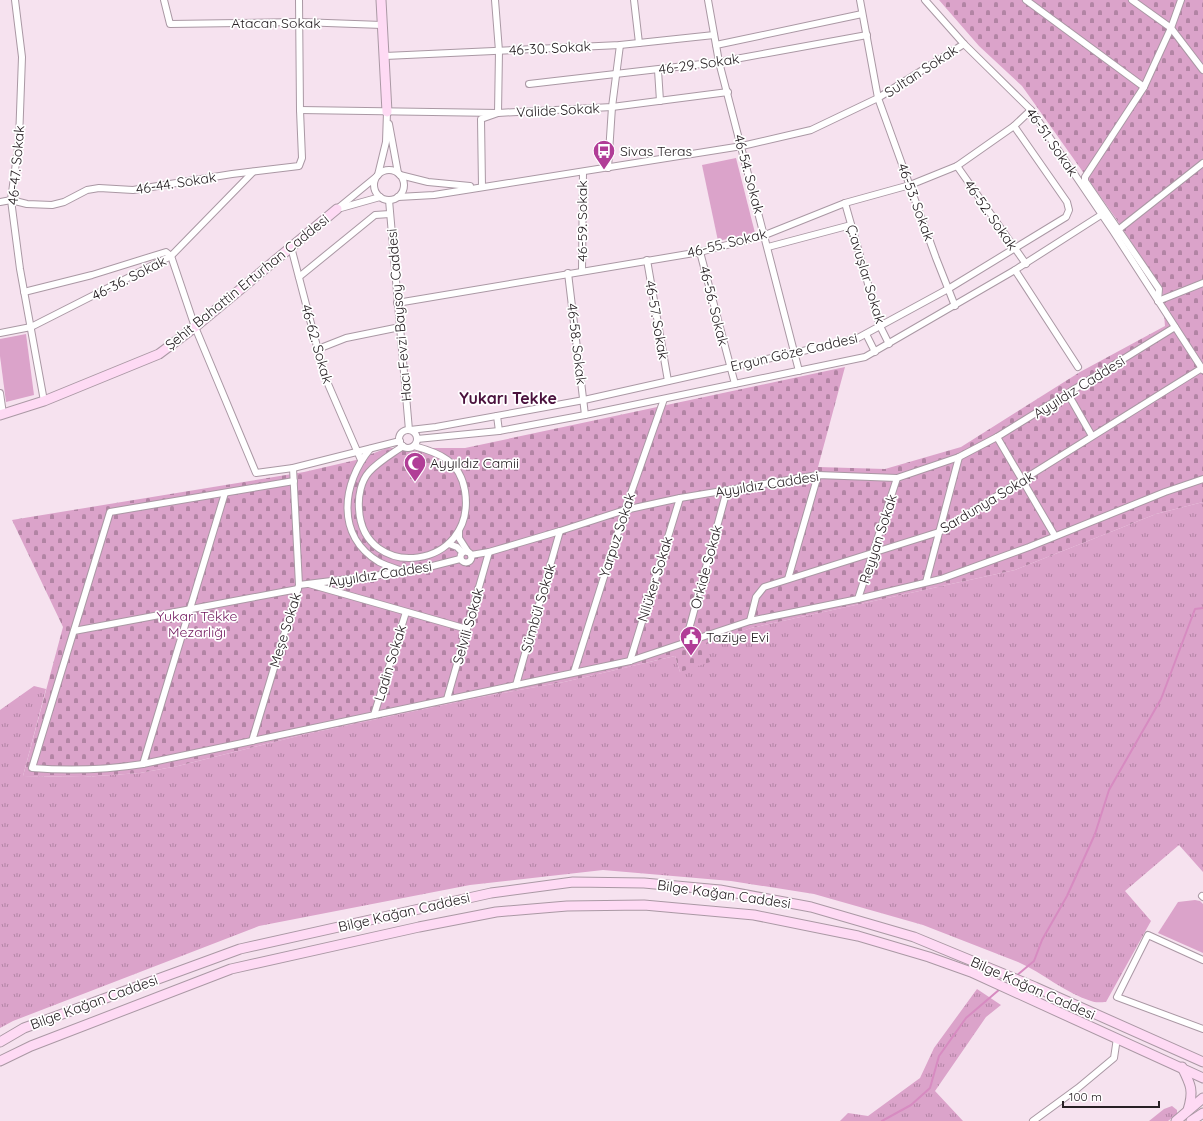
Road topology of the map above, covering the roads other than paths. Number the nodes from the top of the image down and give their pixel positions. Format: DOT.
graph roads {
  1 [pos="15,0"];
  2 [pos="164,0"];
  3 [pos="299,0"];
  4 [pos="381,0"];
  5 [pos="495,0"];
  6 [pos="634,0"];
  7 [pos="708,0"];
  8 [pos="860,0"];
  9 [pos="925,0"];
  10 [pos="1026,0"];
  11 [pos="1132,0"];
  12 [pos="1181,0"];
  13 [pos="862,14"];
  14 [pos="300,22"];
  15 [pos="382,25"];
  16 [pos="1171,28"];
  17 [pos="714,35"];
  18 [pos="867,35"];
  19 [pos="639,43"];
  20 [pos="620,44"];
  21 [pos="964,44"];
  22 [pos="716,45"];
  23 [pos="499,51"];
  24 [pos="385,56"];
  25 [pos="719,62"];
  26 [pos="658,70"];
  27 [pos="1203,70"];
  28 [pos="617,75"];
  29 [pos="529,84"];
  30 [pos="1144,87"];
  31 [pos="728,92"];
  32 [pos="878,98"];
  33 [pos="660,101"];
  34 [pos="612,107"];
  35 [pos="300,110"];
  36 [pos="1031,110"];
  37 [pos="388,112"];
  38 [pos="498,113"];
  39 [pos="1014,126"];
  40 [pos="742,146"];
  41 [pos="1203,163"];
  42 [pos="957,166"];
  43 [pos="608,168"];
  44 [pos="252,172"];
  45 [pos="582,172"];
  46 [pos="399,174"];
  47 [pos="377,176"];
  48 [pos="910,185"];
  49 [pos="482,187"];
  50 [pos="380,197"];
  51 [pos="398,197"];
  52 [pos="11,200"];
  53 [pos="389,200"];
  54 [pos="0,202"];
  55 [pos="845,203"];
  56 [pos="337,209"];
  57 [pos="390,214"];
  58 [pos="1101,215"];
  59 [pos="851,225"];
  60 [pos="1118,230"];
  61 [pos="765,235"];
  62 [pos="291,247"];
  63 [pos="768,247"];
  64 [pos="1015,249"];
  65 [pos="700,252"];
  66 [pos="171,256"];
  67 [pos="647,260"];
  68 [pos="1026,264"];
  69 [pos="1015,270"];
  70 [pos="582,271"];
  71 [pos="568,273"];
  72 [pos="299,277"];
  73 [pos="1203,283"];
  74 [pos="948,289"];
  75 [pos="24,292"];
  76 [pos="1158,301"];
  77 [pos="398,303"];
  78 [pos="955,306"];
  79 [pos="880,326"];
  80 [pos="31,327"];
  81 [pos="195,327"];
  82 [pos="400,327"];
  83 [pos="1175,327"];
  84 [pos="0,333"];
  85 [pos="866,334"];
  86 [pos="889,344"];
  87 [pos="318,349"];
  88 [pos="795,352"];
  89 [pos="875,352"];
  90 [pos="730,367"];
  91 [pos="1078,367"];
  92 [pos="1202,369"];
  93 [pos="799,371"];
  94 [pos="668,381"];
  95 [pos="735,384"];
  96 [pos="0,393"];
  97 [pos="1068,394"];
  98 [pos="664,399"];
  99 [pos="584,400"];
  100 [pos="44,401"];
  101 [pos="2,415"];
  102 [pos="497,416"];
  103 [pos="585,416"];
  104 [pos="481,419"];
  105 [pos="410,430"];
  106 [pos="499,431"];
  107 [pos="484,433"];
  108 [pos="1092,436"];
  109 [pos="997,437"];
  110 [pos="417,439"];
  111 [pos="402,444"];
  112 [pos="414,446"];
  113 [pos="371,448"];
  114 [pos="358,452"];
  115 [pos="959,458"];
  116 [pos="361,460"];
  117 [pos="293,468"];
  118 [pos="818,475"];
  119 [pos="897,478"];
  120 [pos="1203,479"];
  121 [pos="294,481"];
  122 [pos="1023,481"];
  123 [pos="727,490"];
  124 [pos="225,493"];
  125 [pos="680,498"];
  126 [pos="625,510"];
  127 [pos="459,531"];
  128 [pos="560,531"];
  129 [pos="939,532"];
  130 [pos="1055,536"];
  131 [pos="449,544"];
  132 [pos="489,552"];
  133 [pos="467,553"];
  134 [pos="873,554"];
  135 [pos="460,559"];
  136 [pos="407,572"];
  137 [pos="788,579"];
  138 [pos="926,582"];
  139 [pos="309,584"];
  140 [pos="298,587"];
  141 [pos="858,599"];
  142 [pos="190,609"];
  143 [pos="406,612"];
  144 [pos="750,621"];
  145 [pos="467,629"];
  146 [pos="74,631"];
  147 [pos="685,644"];
  148 [pos="630,660"];
  149 [pos="574,672"];
  150 [pos="516,685"];
  151 [pos="447,700"];
  152 [pos="374,715"];
  153 [pos="252,741"];
  154 [pos="143,764"];
  155 [pos="1203,960"];
  156 [pos="1203,1029"];
  157 [pos="1117,1038"];
  158 [pos="0,1042"];
  159 [pos="1187,1056"];
  160 [pos="1203,1057"];
  161 [pos="0,1061"];
  162 [pos="1203,1062"];
  163 [pos="1182,1067"];
  164 [pos="1203,1078"];
  165 [pos="1203,1098"];
  166 [pos="1188,1110"];
  167 [pos="1203,1113"];
  168 [pos="1203,1120"];
  169 [pos="1033,1121"];
  170 [pos="1176,1121"];
  171 [pos="1191,1121"];
  172 [pos="1197,1121"];
  1 -- 52 [label="street, 46-47. Sokak"];
  2 -- 14 [label="street, Atacan Sokak"];
  3 -- 14 [label="street"];
  4 -- 15 [label="main road"];
  5 -- 23 [label="street"];
  6 -- 19 [label="street"];
  7 -- 17 [label="street, 46-54. Sokak"];
  8 -- 13 [label="street"];
  9 -- 21 [label="street, 46-51. Sokak"];
  10 -- 30 [label="street"];
  11 -- 16 [label="street"];
  12 -- 16 [label="street"];
  13 -- 18 [label="street"];
  13 -- 22 [label="street, 46-29. Sokak"];
  14 -- 15 [label="street, Atacan Sokak"];
  14 -- 35 [label="street"];
  15 -- 24 [label="main road"];
  16 -- 27 [label="street"];
  16 -- 30 [label="street"];
  17 -- 19 [label="street, 46-30. Sokak"];
  17 -- 22 [label="street, 46-54. Sokak"];
  18 -- 25 [label="street, 46-29. Sokak"];
  18 -- 32 [label="street"];
  19 -- 20 [label="street, 46-30. Sokak"];
  20 -- 23 [label="street, 46-30. Sokak"];
  20 -- 28 [label="street"];
  21 -- 32 [label="street, Sultan Sokak"];
  21 -- 36 [label="street, 46-51. Sokak"];
  22 -- 25 [label="street, 46-54. Sokak"];
  23 -- 24 [label="street, 46-30. Sokak"];
  23 -- 38 [label="street"];
  24 -- 37 [label="main road"];
  25 -- 26 [label="street, 46-29. Sokak"];
  25 -- 31 [label="street, 46-54. Sokak"];
  26 -- 28 [label="street, 46-29. Sokak"];
  26 -- 33 [label="street"];
  28 -- 29 [label="street, 46-29. Sokak"];
  28 -- 34 [label="street"];
  30 -- 60 [label="street, 46-51. Sokak"];
  31 -- 33 [label="street, Valide Sokak"];
  31 -- 40 [label="street, 46-54. Sokak"];
  32 -- 40 [label="street"];
  32 -- 48 [label="street, 46-53. Sokak"];
  33 -- 34 [label="street, Valide Sokak"];
  34 -- 38 [label="street, Valide Sokak"];
  34 -- 43 [label="street"];
  35 -- 37 [label="street, Valide Sokak"];
  35 -- 44 [label="street, 46-44. Sokak"];
  36 -- 39 [label="street, 46-55. Sokak"];
  36 -- 58 [label="street, 46-51. Sokak"];
  37 -- 38 [label="street, Valide Sokak"];
  37 -- 46 [label="street"];
  37 -- 47 [label="street"];
  38 -- 49 [label="street"];
  39 -- 42 [label="street, 46-55. Sokak"];
  39 -- 64 [label="street, Ergun Göze Caddesi"];
  40 -- 43 [label="street"];
  40 -- 61 [label="street, 46-54. Sokak"];
  41 -- 60 [label="street"];
  42 -- 48 [label="street, 46-55. Sokak"];
  42 -- 64 [label="street, 46-52. Sokak"];
  43 -- 45 [label="street"];
  44 -- 52 [label="street, 46-44. Sokak"];
  44 -- 66 [label="street, 46-36. Sokak"];
  45 -- 49 [label="street"];
  45 -- 70 [label="street, 46-59. Sokak"];
  46 -- 47 [label="street"];
  46 -- 49 [label="street"];
  46 -- 51 [label="street"];
  47 -- 50 [label="street"];
  47 -- 56 [label="street, Şehit Bahattin Erturhan Caddesi"];
  48 -- 55 [label="street, 46-55. Sokak"];
  48 -- 74 [label="street, 46-53. Sokak"];
  49 -- 51 [label="street"];
  50 -- 53 [label="street"];
  50 -- 56 [label="street, Şehit Bahattin Erturhan Caddesi"];
  51 -- 53 [label="street"];
  52 -- 54 [label="street, 46-44. Sokak"];
  52 -- 75 [label="street, 46-47. Sokak"];
  53 -- 57 [label="street, Hacı Fevzi Baysoy Caddesi"];
  55 -- 59 [label="street, Ç:avuşlar Sokak"];
  55 -- 61 [label="street, 46-55. Sokak"];
  56 -- 62 [label="main road, Şehit Bahattin Erturhan Caddesi"];
  57 -- 72 [label="street"];
  57 -- 77 [label="street, Hacı Fevzi Baysoy Caddesi"];
  58 -- 68 [label="street, Ergun Göze Caddesi"];
  58 -- 76 [label="street, 46-51. Sokak"];
  59 -- 63 [label="street"];
  59 -- 79 [label="street, Ç:avuşlar Sokak"];
  60 -- 76 [label="street, 46-51. Sokak"];
  61 -- 63 [label="street, 46-54. Sokak"];
  61 -- 65 [label="street, 46-55. Sokak"];
  62 -- 72 [label="street, 46-62. Sokak"];
  62 -- 81 [label="main road, Şehit Bahattin Erturhan Caddesi"];
  63 -- 88 [label="street, 46-54. Sokak"];
  64 -- 68 [label="street, 46-52. Sokak"];
  64 -- 74 [label="street, Ergun Göze Caddesi"];
  65 -- 67 [label="street, 46-55. Sokak"];
  65 -- 90 [label="street, 46-56. Sokak"];
  66 -- 75 [label="street"];
  66 -- 80 [label="street, 46-36. Sokak"];
  66 -- 81 [label="street"];
  67 -- 70 [label="street, 46-55. Sokak"];
  67 -- 94 [label="street, 46-57. Sokak"];
  68 -- 69 [label="street, Ergun Göze Caddesi"];
  69 -- 78 [label="street, Ergun Göze Caddesi"];
  69 -- 91 [label="street"];
  70 -- 71 [label="street, 46-55. Sokak"];
  71 -- 77 [label="street, 46-55. Sokak"];
  71 -- 99 [label="street, 46-58. Sokak"];
  72 -- 87 [label="street, 46-62. Sokak"];
  73 -- 76 [label="street"];
  74 -- 78 [label="street, 46-53. Sokak"];
  74 -- 79 [label="street, Ergun Göze Caddesi"];
  75 -- 80 [label="street, 46-47. Sokak"];
  76 -- 83 [label="street, 46-51. Sokak"];
  77 -- 82 [label="street, Hacı Fevzi Baysoy Caddesi"];
  78 -- 86 [label="street, Ergun Göze Caddesi"];
  79 -- 85 [label="street, Ergun Göze Caddesi"];
  79 -- 86 [label="street, Ç:avuşlar Sokak"];
  80 -- 84 [label="street, 46-36. Sokak"];
  80 -- 100 [label="street, 46-47. Sokak"];
  81 -- 100 [label="main road, Şehit Bahattin Erturhan Caddesi"];
  81 -- 117 [label="street"];
  82 -- 87 [label="street"];
  82 -- 105 [label="street, Hacı Fevzi Baysoy Caddesi"];
  83 -- 92 [label="street, 46-51. Sokak"];
  83 -- 97 [label="street, Ayyıldız Caddesi"];
  85 -- 88 [label="street, Ergun Göze Caddesi"];
  85 -- 89 [label="street"];
  86 -- 89 [label="street, Ergun Göze Caddesi"];
  87 -- 114 [label="street, 46-62. Sokak"];
  88 -- 90 [label="street, Ergun Göze Caddesi"];
  88 -- 93 [label="street, 46-54. Sokak"];
  89 -- 93 [label="street, Ergun Göze Caddesi"];
  90 -- 94 [label="street, Ergun Göze Caddesi"];
  90 -- 95 [label="street, 46-56. Sokak"];
  92 -- 108 [label="street, Sardunya Sokak"];
  93 -- 95 [label="street, Ergun Göze Caddesi"];
  94 -- 99 [label="street, Ergun Göze Caddesi"];
  95 -- 98 [label="street, Ergun Göze Caddesi"];
  96 -- 101 [label="street"];
  97 -- 108 [label="street"];
  97 -- 109 [label="street, Ayyıldız Caddesi"];
  98 -- 103 [label="street, Ergun Göze Caddesi"];
  98 -- 126 [label="street, Yarpuz Sokak"];
  99 -- 102 [label="street, Ergun Göze Caddesi"];
  99 -- 103 [label="street, 46-58. Sokak"];
  100 -- 101 [label="main road, Şehit Bahattin Erturhan Caddesi"];
  102 -- 104 [label="street, Ergun Göze Caddesi"];
  102 -- 106 [label="street"];
  103 -- 106 [label="street, Ergun Göze Caddesi"];
  104 -- 105 [label="street, Ergun Göze Caddesi"];
  104 -- 107 [label="street"];
  105 -- 110 [label="street"];
  105 -- 111 [label="street"];
  106 -- 107 [label="street, Ergun Göze Caddesi"];
  107 -- 110 [label="street, Ergun Göze Caddesi"];
  108 -- 122 [label="street, Sardunya Sokak"];
  109 -- 115 [label="street, Ayyıldız Caddesi"];
  109 -- 122 [label="street"];
  110 -- 112 [label="street"];
  111 -- 112 [label="street"];
  111 -- 113 [label="street"];
  111 -- 131 [label="street"];
  112 -- 127 [label="street"];
  113 -- 114 [label="street"];
  113 -- 116 [label="street"];
  114 -- 116 [label="street, 46-62. Sokak"];
  114 -- 117 [label="street"];
  115 -- 119 [label="street, Ayyıldız Caddesi"];
  115 -- 129 [label="street"];
  116 -- 136 [label="street"];
  117 -- 121 [label="street, Meşe Sokak"];
  118 -- 119 [label="street, Ayyıldız Caddesi"];
  118 -- 123 [label="street, Ayyıldız Caddesi"];
  118 -- 137 [label="street"];
  119 -- 134 [label="street, Reyyan Sokak"];
  120 -- 130 [label="street"];
  121 -- 124 [label="street"];
  121 -- 140 [label="street, Meşe Sokak"];
  122 -- 129 [label="street, Sardunya Sokak"];
  122 -- 130 [label="street"];
  123 -- 125 [label="street, Ayyıldız Caddesi"];
  123 -- 147 [label="street, Orkide Sokak"];
  124 -- 142 [label="street"];
  124 -- 146 [label="street"];
  125 -- 126 [label="street, Ayyıldız Caddesi"];
  125 -- 148 [label="street, Nilüker Sokak"];
  126 -- 128 [label="street, Ayyıldız Caddesi"];
  126 -- 149 [label="street, Yarpuz Sokak"];
  127 -- 131 [label="street"];
  127 -- 133 [label="street"];
  128 -- 132 [label="street, Ayyıldız Caddesi"];
  128 -- 150 [label="street, Sümbül Sokak"];
  129 -- 134 [label="street, Sardunya Sokak"];
  129 -- 138 [label="street"];
  130 -- 138 [label="street"];
  131 -- 133 [label="street"];
  132 -- 133 [label="street, Ayyıldız Caddesi"];
  132 -- 145 [label="street, Selvili Sokak"];
  133 -- 135 [label="street"];
  133 -- 135 [label="street, Ayyıldız Caddesi"];
  134 -- 137 [label="street, Sardunya Sokak"];
  134 -- 141 [label="street, Reyyan Sokak"];
  135 -- 136 [label="street, Ayyıldız Caddesi"];
  136 -- 139 [label="street, Ayyıldız Caddesi"];
  137 -- 144 [label="street, Sardunya Sokak"];
  138 -- 141 [label="street"];
  139 -- 140 [label="street, Ayyıldız Caddesi"];
  139 -- 143 [label="street"];
  140 -- 142 [label="street, Ayyıldız Caddesi"];
  140 -- 153 [label="street, Meşe Sokak"];
  141 -- 144 [label="street"];
  142 -- 146 [label="street, Ayyıldız Caddesi"];
  142 -- 154 [label="street"];
  143 -- 145 [label="street"];
  143 -- 152 [label="street, Ladin Sokak"];
  144 -- 147 [label="street"];
  145 -- 151 [label="street, Selvili Sokak"];
  146 -- 154 [label="street"];
  147 -- 148 [label="street"];
  148 -- 149 [label="street"];
  149 -- 150 [label="street"];
  150 -- 151 [label="street"];
  151 -- 152 [label="street"];
  152 -- 153 [label="street"];
  153 -- 154 [label="street"];
  155 -- 156 [label="street"];
  157 -- 161 [label="main road, Bilge Kağan Caddesi"];
  157 -- 163 [label="main road, Bilge Kağan Caddesi"];
  157 -- 169 [label="street"];
  158 -- 159 [label="main road, Bilge Kağan Caddesi"];
  159 -- 160 [label="main road"];
  159 -- 162 [label="main road, Bilge Kağan Caddesi"];
  163 -- 164 [label="main road, Bilge Kağan Caddesi"];
  163 -- 166 [label="main road"];
  165 -- 166 [label="main road"];
  166 -- 170 [label="main road"];
  167 -- 171 [label="main road"];
  168 -- 172 [label="main road"];
}
